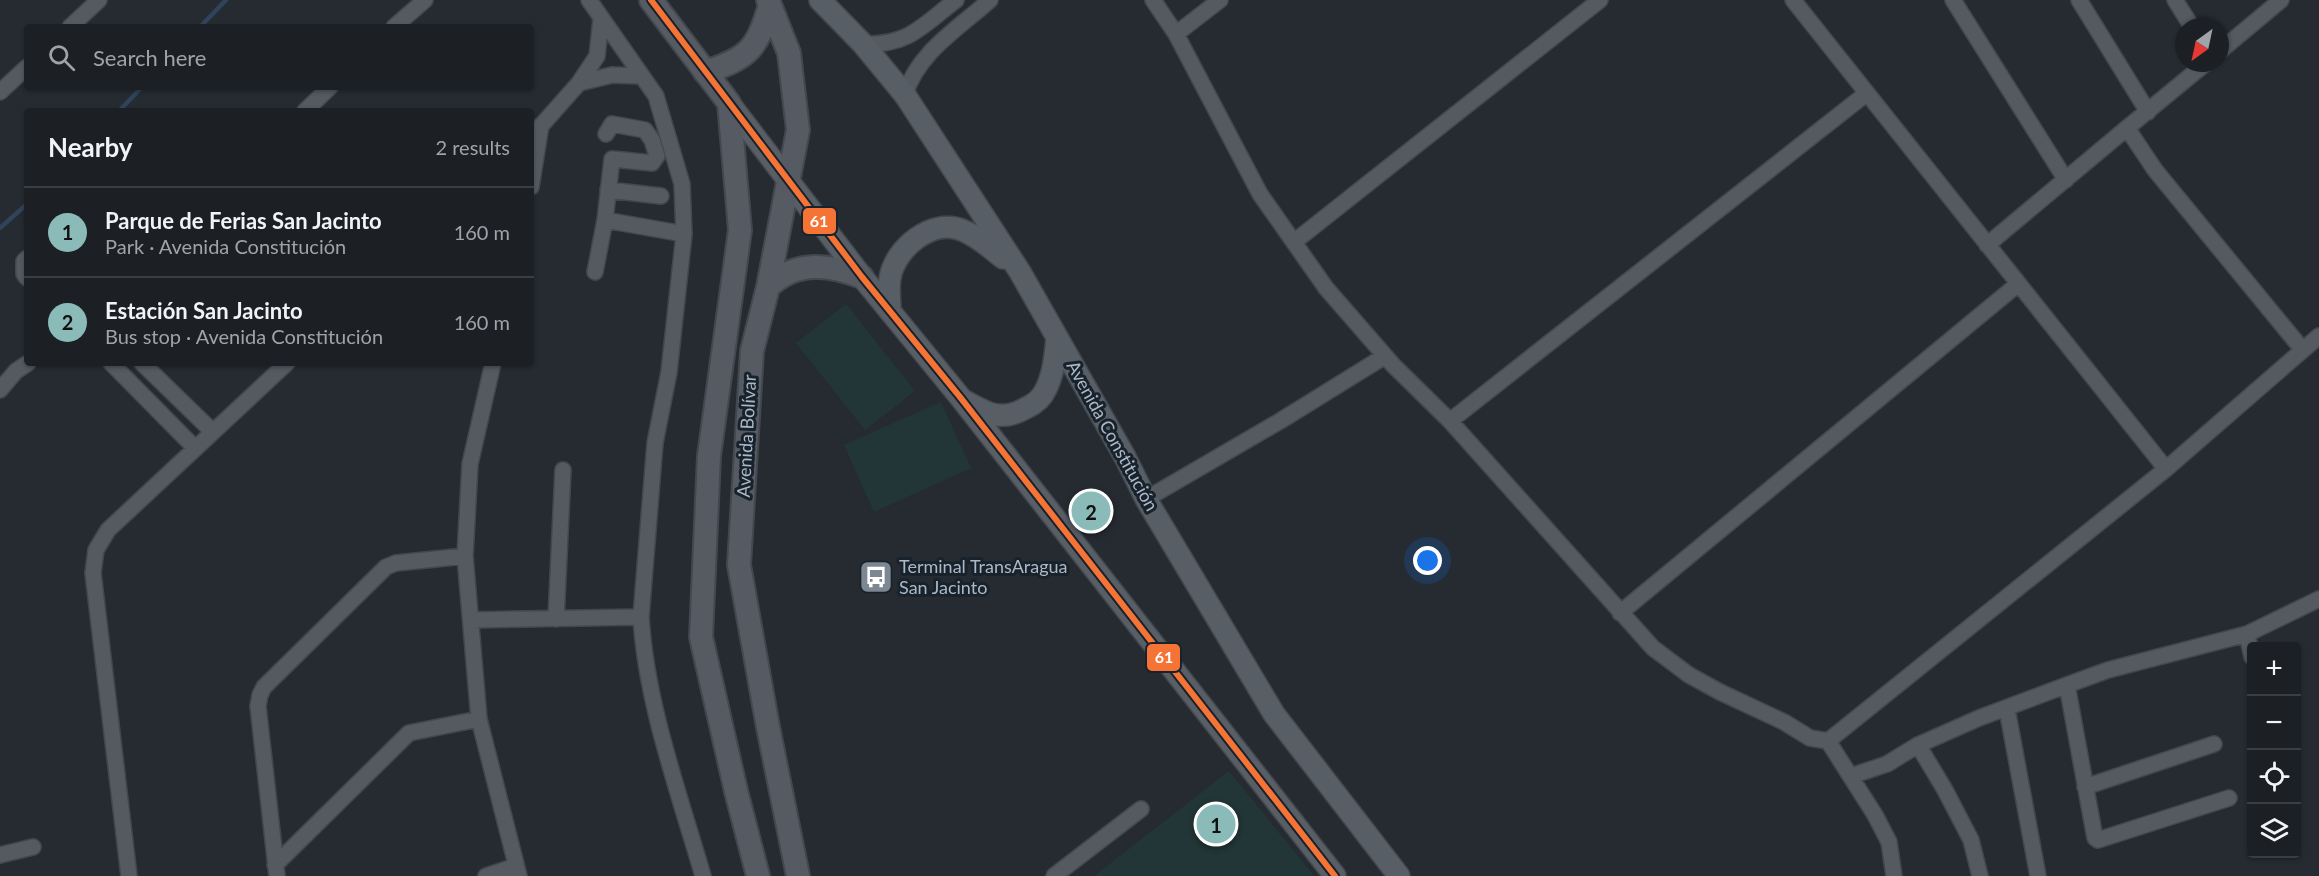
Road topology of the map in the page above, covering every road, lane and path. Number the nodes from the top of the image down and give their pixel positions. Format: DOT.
graph roads {
  1 [pos="99,0"];
  2 [pos="425,0"];
  3 [pos="589,0"];
  4 [pos="651,0"];
  5 [pos="820,0"];
  6 [pos="956,0"];
  7 [pos="990,0"];
  8 [pos="1153,0"];
  9 [pos="1220,0"];
  10 [pos="1600,0"];
  11 [pos="1793,0"];
  12 [pos="1953,0"];
  13 [pos="2079,0"];
  14 [pos="2175,0"];
  15 [pos="769,2"];
  16 [pos="2274,2"];
  17 [pos="2186,18"];
  18 [pos="601,19"];
  19 [pos="73,24"];
  20 [pos="397,24"];
  21 [pos="1176,34"];
  22 [pos="2229,43"];
  23 [pos="863,44"];
  24 [pos="24,70"];
  25 [pos="705,72"];
  26 [pos="2195,72"];
  27 [pos="641,76"];
  28 [pos="579,83"];
  29 [pos="327,90"];
  30 [pos="0,92"];
  31 [pos="1867,93"];
  32 [pos="905,95"];
  33 [pos="729,103"];
  34 [pos="308,108"];
  35 [pos="2148,112"];
  36 [pos="542,125"];
  37 [pos="2127,128"];
  38 [pos="534,133"];
  39 [pos="606,134"];
  40 [pos="534,170"];
  41 [pos="788,178"];
  42 [pos="2066,180"];
  43 [pos="608,190"];
  44 [pos="661,196"];
  45 [pos="605,220"];
  46 [pos="684,234"];
  47 [pos="1294,242"];
  48 [pos="1987,245"];
  49 [pos="595,272"];
  50 [pos="1020,272"];
  51 [pos="862,277"];
  52 [pos="2018,284"];
  53 [pos="768,287"];
  54 [pos="890,310"];
  55 [pos="2319,336"];
  56 [pos="1057,338"];
  57 [pos="2302,349"];
  58 [pos="1385,356"];
  59 [pos="24,366"];
  60 [pos="114,366"];
  61 [pos="145,366"];
  62 [pos="284,366"];
  63 [pos="493,366"];
  64 [pos="0,390"];
  65 [pos="960,397"];
  66 [pos="1450,421"];
  67 [pos="213,432"];
  68 [pos="195,448"];
  69 [pos="2166,469"];
  70 [pos="563,470"];
  71 [pos="1146,499"];
  72 [pos="465,556"];
  73 [pos="2319,599"];
  74 [pos="1620,613"];
  75 [pos="640,617"];
  76 [pos="556,619"];
  77 [pos="472,620"];
  78 [pos="2247,634"];
  79 [pos="2249,642"];
  80 [pos="2067,684"];
  81 [pos="2007,709"];
  82 [pos="479,718"];
  83 [pos="1828,741"];
  84 [pos="2214,744"];
  85 [pos="1918,745"];
  86 [pos="1851,776"];
  87 [pos="2085,787"];
  88 [pos="2229,798"];
  89 [pos="1142,809"];
  90 [pos="33,847"];
  91 [pos="0,855"];
  92 [pos="276,870"];
  93 [pos="518,871"];
  94 [pos="798,872"];
  95 [pos="129,876"];
  96 [pos="486,876"];
  97 [pos="703,876"];
  98 [pos="758,876"];
  99 [pos="1054,876"];
  100 [pos="1335,876"];
  101 [pos="1399,876"];
  102 [pos="1894,876"];
  103 [pos="1980,876"];
  104 [pos="2038,876"];
  1 -- 19 [label="street"];
  2 -- 20 [label="street"];
  3 -- 18 [label="street"];
  4 -- 25 [label="main road"];
  5 -- 23 [label="street, Avenida Constitución"];
  6 -- 23 [label="street"];
  7 -- 32 [label="street"];
  8 -- 21 [label="street"];
  9 -- 21 [label="street"];
  10 -- 47 [label="street"];
  11 -- 31 [label="street"];
  12 -- 42 [label="street"];
  13 -- 35 [label="street"];
  14 -- 17 [label="street"];
  15 -- 25 [label="main road"];
  15 -- 41 [label="main road, Avenida Bolívar"];
  16 -- 22 [label="street"];
  18 -- 27 [label="street"];
  18 -- 28 [label="street"];
  21 -- 47 [label="street"];
  23 -- 32 [label="street, Avenida Constitución"];
  24 -- 30 [label="street"];
  25 -- 33 [label="main road"];
  26 -- 35 [label="street"];
  27 -- 28 [label="street"];
  27 -- 46 [label="street"];
  28 -- 36 [label="street"];
  29 -- 34 [label="street"];
  31 -- 48 [label="street"];
  31 -- 66 [label="street"];
  32 -- 50 [label="street, Avenida Constitución"];
  33 -- 41 [label="street"];
  33 -- 98 [label="main road, Avenida Bolívar"];
  35 -- 37 [label="street"];
  36 -- 38 [label="street"];
  36 -- 40 [label="street"];
  37 -- 42 [label="street"];
  37 -- 57 [label="street"];
  39 -- 43 [label="street"];
  41 -- 51 [label="street"];
  41 -- 53 [label="main road, Avenida Bolívar"];
  42 -- 48 [label="street"];
  43 -- 44 [label="street"];
  43 -- 45 [label="street"];
  45 -- 46 [label="street"];
  45 -- 49 [label="street"];
  46 -- 75 [label="street"];
  47 -- 58 [label="street"];
  48 -- 52 [label="street"];
  50 -- 54 [label="street"];
  50 -- 56 [label="street, Avenida Constitución"];
  51 -- 53 [label="main road"];
  51 -- 54 [label="street"];
  52 -- 69 [label="street"];
  52 -- 74 [label="street"];
  53 -- 94 [label="main road, Avenida Bolívar"];
  54 -- 65 [label="street"];
  55 -- 57 [label="street"];
  56 -- 65 [label="street"];
  56 -- 71 [label="street, Avenida Constitución"];
  57 -- 69 [label="street"];
  58 -- 66 [label="street"];
  58 -- 71 [label="street"];
  59 -- 64 [label="street"];
  60 -- 68 [label="street"];
  61 -- 67 [label="street"];
  62 -- 67 [label="street"];
  63 -- 72 [label="street"];
  65 -- 100 [label="street"];
  66 -- 74 [label="street"];
  67 -- 68 [label="street"];
  68 -- 95 [label="street"];
  69 -- 83 [label="street"];
  70 -- 76 [label="street"];
  71 -- 101 [label="street, Avenida Constitución"];
  72 -- 77 [label="street"];
  72 -- 92 [label="street"];
  73 -- 78 [label="street"];
  74 -- 83 [label="street"];
  75 -- 76 [label="street"];
  75 -- 97 [label="street"];
  76 -- 77 [label="street"];
  77 -- 82 [label="street"];
  78 -- 79 [label="street"];
  78 -- 80 [label="street"];
  80 -- 81 [label="street"];
  80 -- 87 [label="street"];
  81 -- 85 [label="street"];
  81 -- 104 [label="street"];
  82 -- 92 [label="street"];
  82 -- 93 [label="street"];
  83 -- 86 [label="street"];
  84 -- 87 [label="street"];
  85 -- 86 [label="street"];
  85 -- 103 [label="street"];
  86 -- 102 [label="street"];
  87 -- 88 [label="street"];
  89 -- 99 [label="street"];
  90 -- 91 [label="street"];
  93 -- 96 [label="street"];
}
